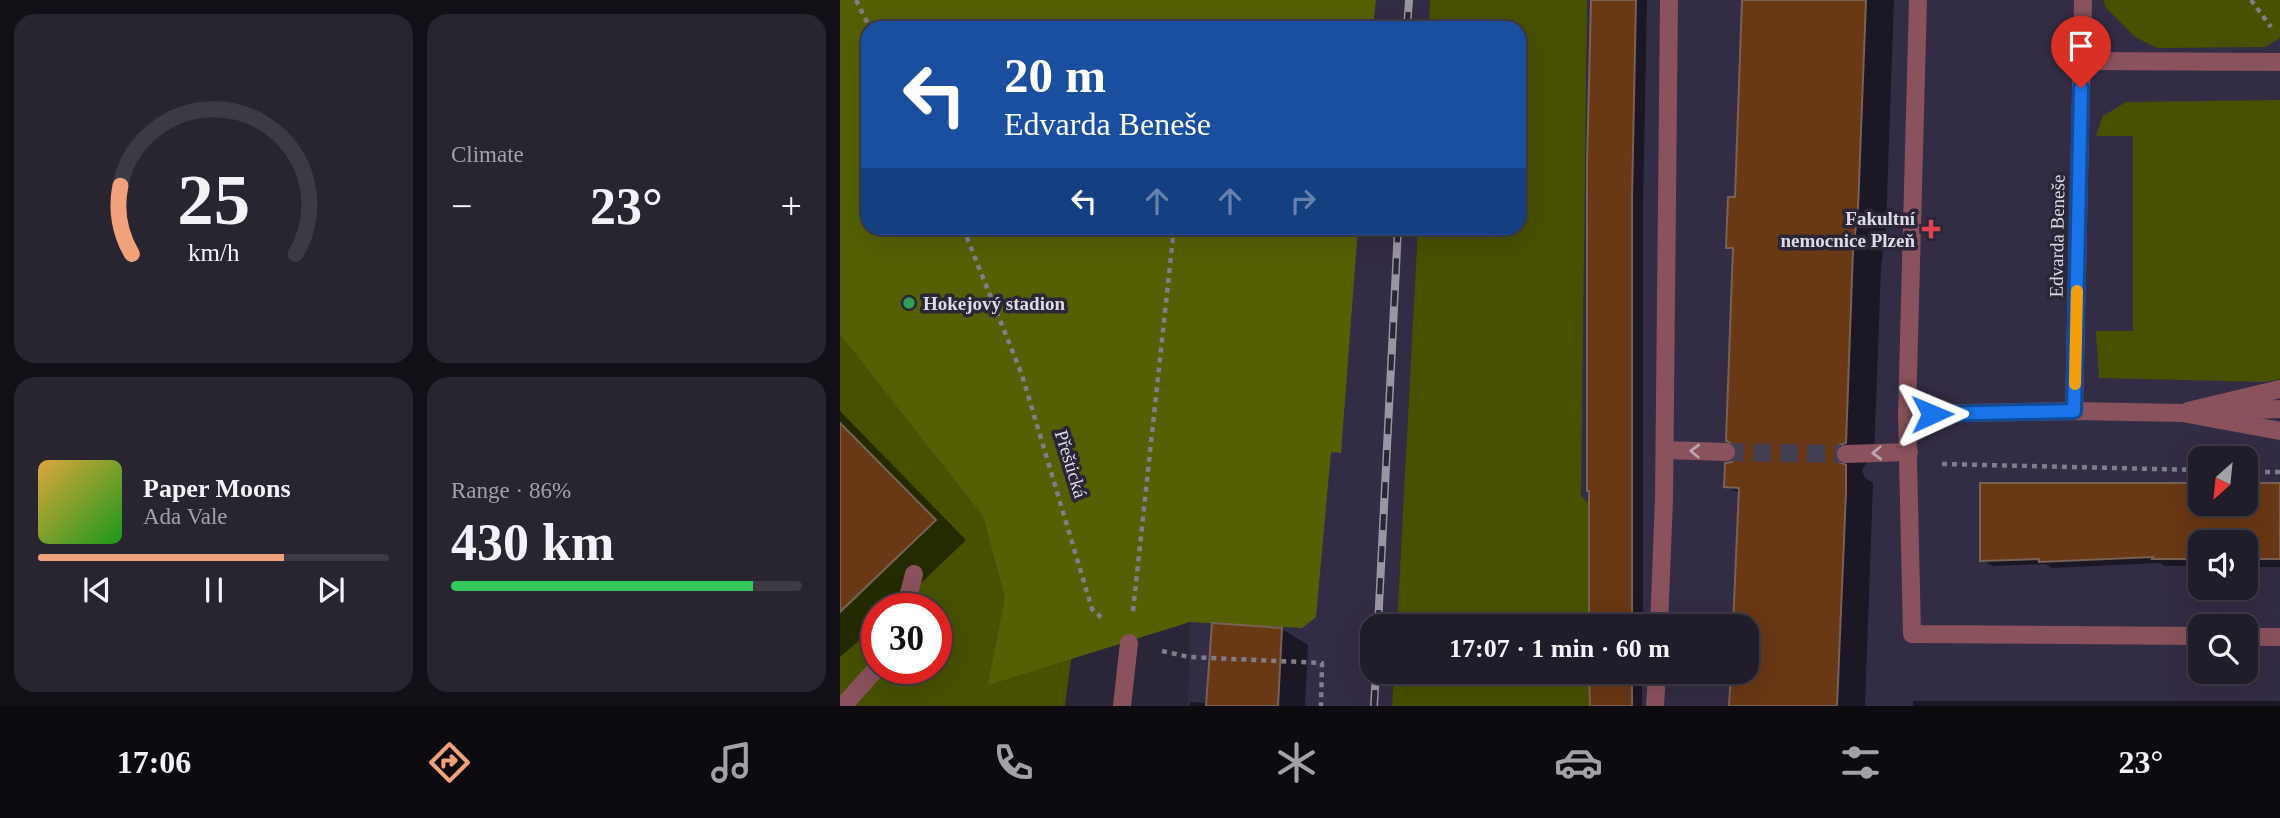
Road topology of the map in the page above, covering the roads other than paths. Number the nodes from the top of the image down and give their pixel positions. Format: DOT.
graph roads {
  1 [pos="1669,0"];
  2 [pos="1918,0"];
  3 [pos="2082,0"];
  4 [pos="2081,61"];
  5 [pos="2280,62"];
  6 [pos="2280,389"];
  7 [pos="2280,409"];
  8 [pos="2074,411"];
  9 [pos="2182,413"];
  10 [pos="1908,414"];
  11 [pos="2280,431"];
  12 [pos="1665,450"];
  13 [pos="1726,452"];
  14 [pos="1846,454"];
  15 [pos="1908,458"];
  16 [pos="914,573"];
  17 [pos="909,593"];
  18 [pos="1659,614"];
  19 [pos="2188,636"];
  20 [pos="2258,637"];
  21 [pos="2280,637"];
  22 [pos="1129,643"];
  23 [pos="863,684"];
  24 [pos="1656,684"];
  25 [pos="844,706"];
  26 [pos="1122,706"];
  27 [pos="1655,706"];
  1 -- 12 [label="street"];
  2 -- 10 [label="street"];
  3 -- 4 [label="street, Edvarda Beneše"];
  4 -- 5 [label="street"];
  4 -- 8 [label="street, Edvarda Beneše"];
  6 -- 9 [label="street"];
  7 -- 9 [label="street"];
  8 -- 9 [label="street"];
  8 -- 10 [label="street"];
  9 -- 11 [label="street"];
  10 -- 15 [label="street"];
  13 -- 12 [label="street, one-way"];
  12 -- 18 [label="street"];
  15 -- 14 [label="street, one-way"];
  15 -- 19 [label="street"];
  16 -- 17 [label="street"];
  20 -- 21 [label="street"];
  22 -- 26 [label="street"];
  23 -- 25 [label="street"];
  24 -- 27 [label="street"];
}
